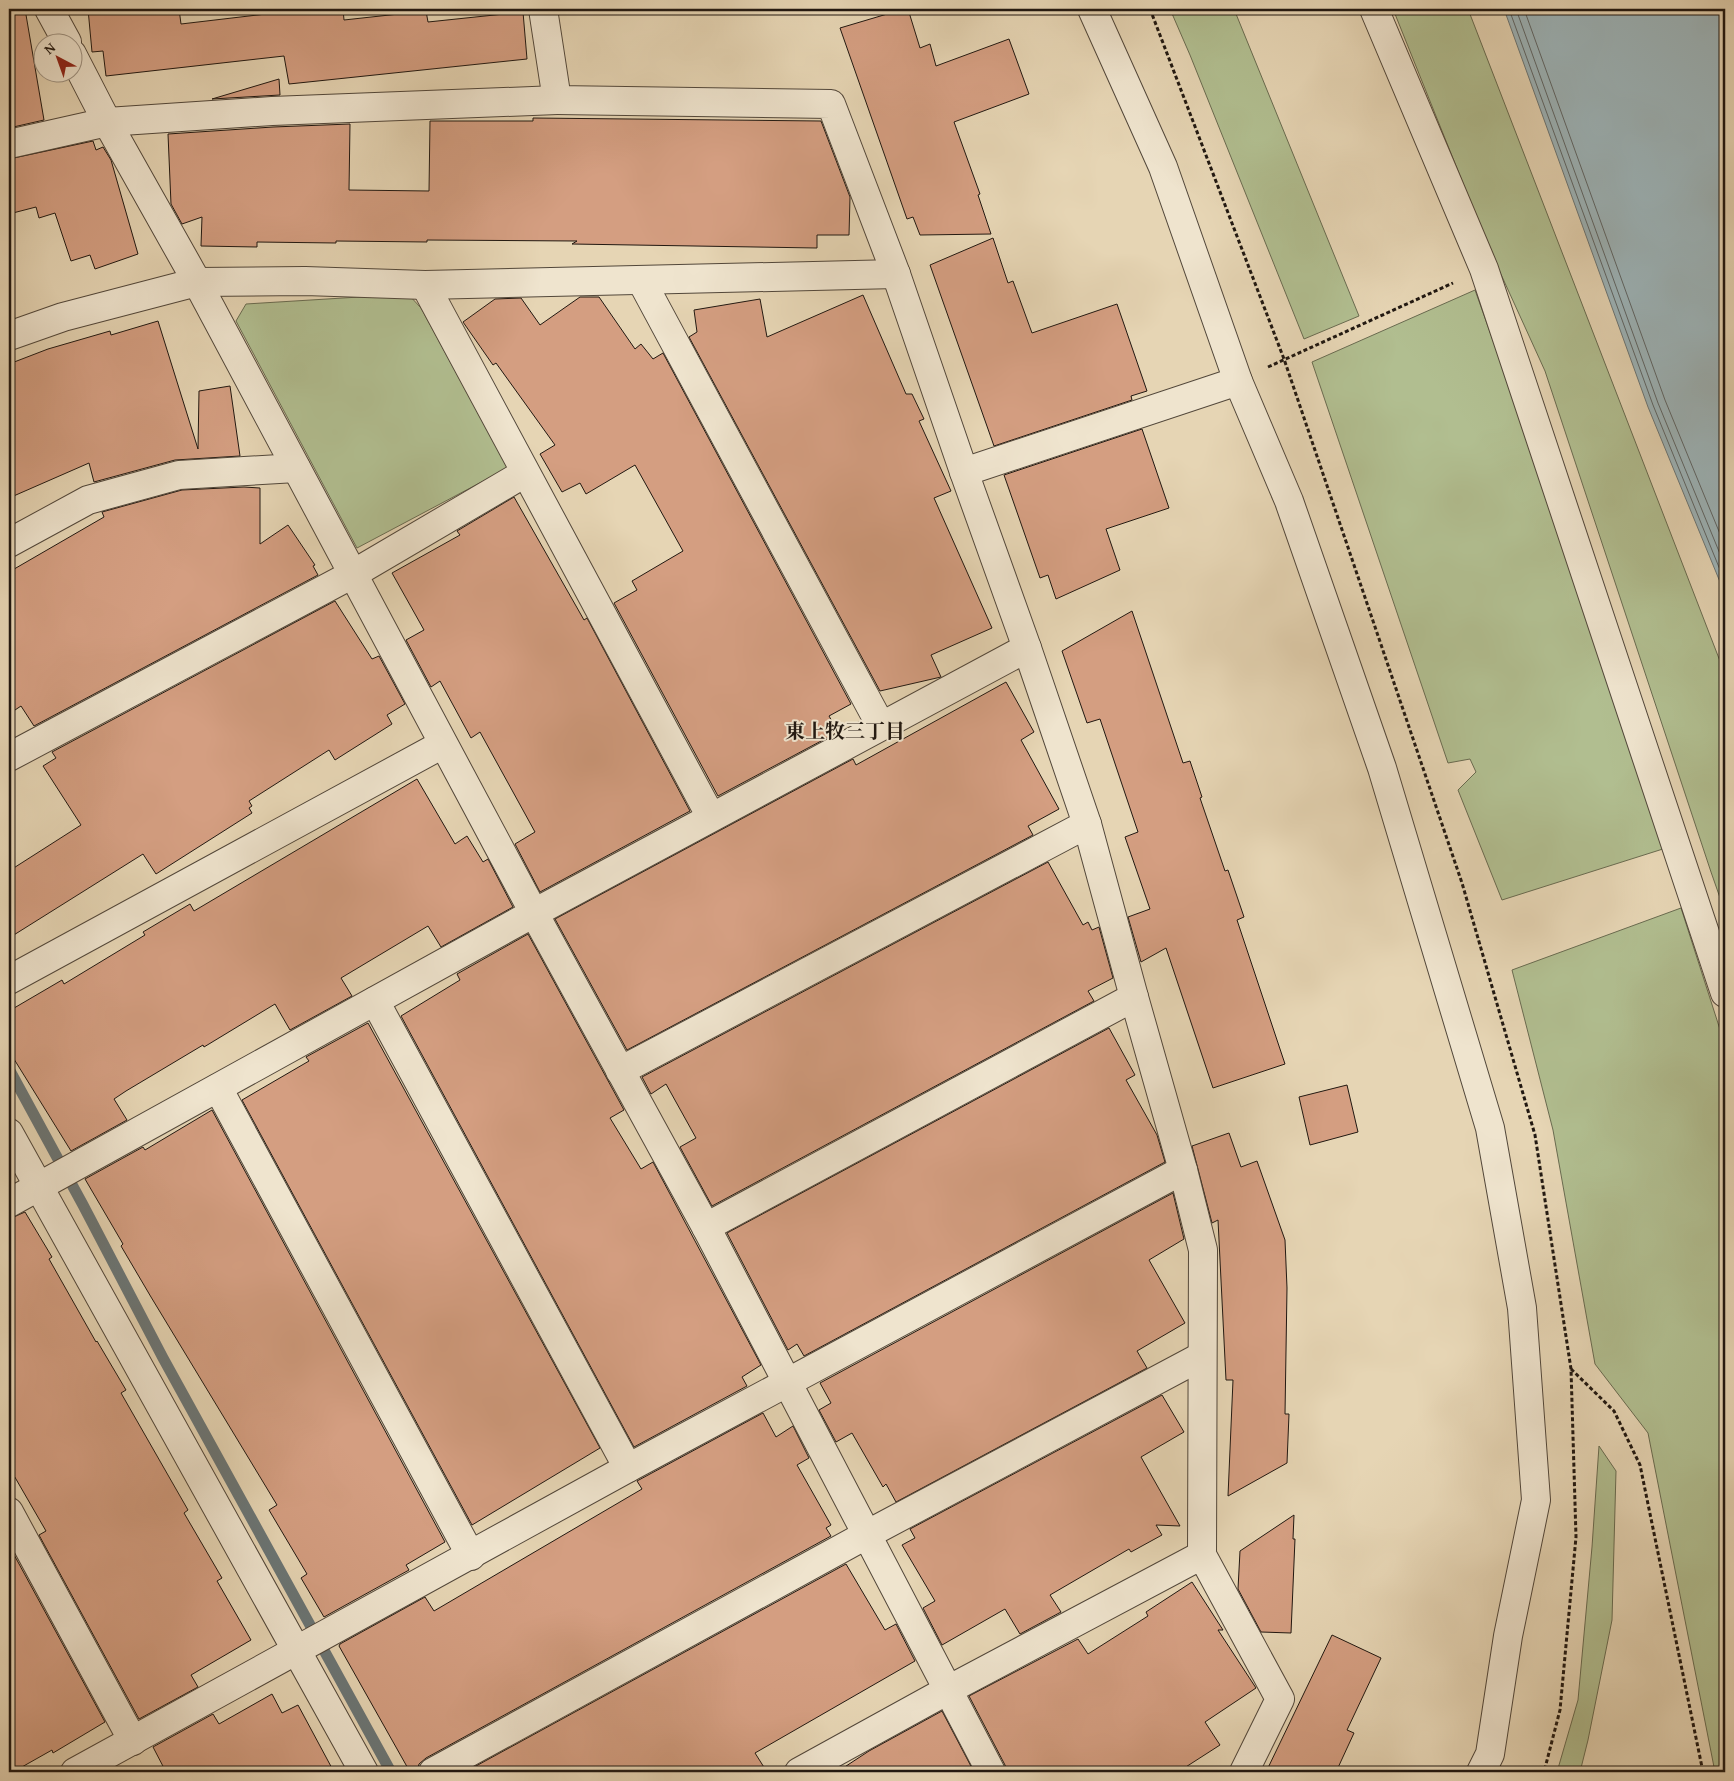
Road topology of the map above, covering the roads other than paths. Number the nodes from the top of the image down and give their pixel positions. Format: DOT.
graph roads {
  1 [pos="49,9"];
  2 [pos="543,9"];
  3 [pos="1092,9"];
  4 [pos="1374,9"];
  5 [pos="62,32"];
  6 [pos="82,73"];
  7 [pos="557,100"];
  8 [pos="108,122"];
  9 [pos="9,144"];
  10 [pos="896,274"];
  11 [pos="641,280"];
  12 [pos="198,282"];
  13 [pos="425,285"];
  14 [pos="9,336"];
  15 [pos="1238,381"];
  16 [pos="296,468"];
  17 [pos="964,472"];
  18 [pos="525,473"];
  19 [pos="9,543"];
  20 [pos="353,574"];
  21 [pos="1027,648"];
  22 [pos="881,726"];
  23 [pos="443,744"];
  24 [pos="9,757"];
  25 [pos="711,817"];
  26 [pos="1087,824"];
  27 [pos="534,913"];
  28 [pos="9,980"];
  29 [pos="1725,993"];
  30 [pos="1134,997"];
  31 [pos="375,1001"];
  32 [pos="620,1071"];
  33 [pos="218,1088"];
  34 [pos="9,1133"];
  35 [pos="1183,1170"];
  36 [pos="38,1187"];
  37 [pos="9,1203"];
  38 [pos="706,1227"];
  39 [pos="1202,1356"];
  40 [pos="787,1382"];
  41 [pos="628,1468"];
  42 [pos="9,1512"];
  43 [pos="866,1535"];
  44 [pos="1202,1555"];
  45 [pos="471,1556"];
  46 [pos="298,1651"];
  47 [pos="948,1690"];
  48 [pos="133,1741"];
  49 [pos="75,1772"];
  50 [pos="364,1772"];
  51 [pos="433,1772"];
  52 [pos="799,1772"];
  53 [pos="991,1772"];
  54 [pos="1244,1772"];
  55 [pos="1481,1772"];
  1 -- 5 [label="street"];
  2 -- 7 [label="street"];
  3 -- 15 [label="street"];
  4 -- 29 [label="street"];
  6 -- 8 [label="street"];
  7 -- 8 [label="street"];
  7 -- 10 [label="street"];
  8 -- 9 [label="street"];
  8 -- 12 [label="street"];
  10 -- 11 [label="street"];
  10 -- 17 [label="street"];
  11 -- 13 [label="street"];
  11 -- 22 [label="street"];
  12 -- 13 [label="street"];
  12 -- 14 [label="street"];
  12 -- 16 [label="street"];
  13 -- 18 [label="street"];
  15 -- 17 [label="street"];
  15 -- 55 [label="street"];
  16 -- 19 [label="street"];
  16 -- 20 [label="street"];
  17 -- 21 [label="street"];
  18 -- 20 [label="street"];
  18 -- 25 [label="street"];
  20 -- 23 [label="street"];
  20 -- 24 [label="street"];
  21 -- 22 [label="street"];
  21 -- 26 [label="street"];
  22 -- 25 [label="street"];
  23 -- 27 [label="street"];
  23 -- 28 [label="street"];
  25 -- 27 [label="street"];
  26 -- 30 [label="street"];
  26 -- 32 [label="street"];
  27 -- 31 [label="street"];
  27 -- 32 [label="street"];
  30 -- 35 [label="street"];
  30 -- 38 [label="street"];
  31 -- 33 [label="street"];
  31 -- 41 [label="street"];
  32 -- 38 [label="street"];
  33 -- 36 [label="street"];
  33 -- 45 [label="street"];
  34 -- 36 [label="street"];
  35 -- 39 [label="street"];
  35 -- 40 [label="street"];
  36 -- 37 [label="street"];
  36 -- 46 [label="street"];
  38 -- 40 [label="street"];
  39 -- 43 [label="street"];
  39 -- 44 [label="street"];
  40 -- 41 [label="street"];
  40 -- 43 [label="street"];
  41 -- 45 [label="street"];
  42 -- 48 [label="street"];
  43 -- 47 [label="street"];
  43 -- 51 [label="street"];
  44 -- 47 [label="street"];
  44 -- 54 [label="street"];
  45 -- 46 [label="street"];
  46 -- 48 [label="street"];
  46 -- 50 [label="street"];
  47 -- 52 [label="street"];
  47 -- 53 [label="street"];
  48 -- 49 [label="street"];
}
